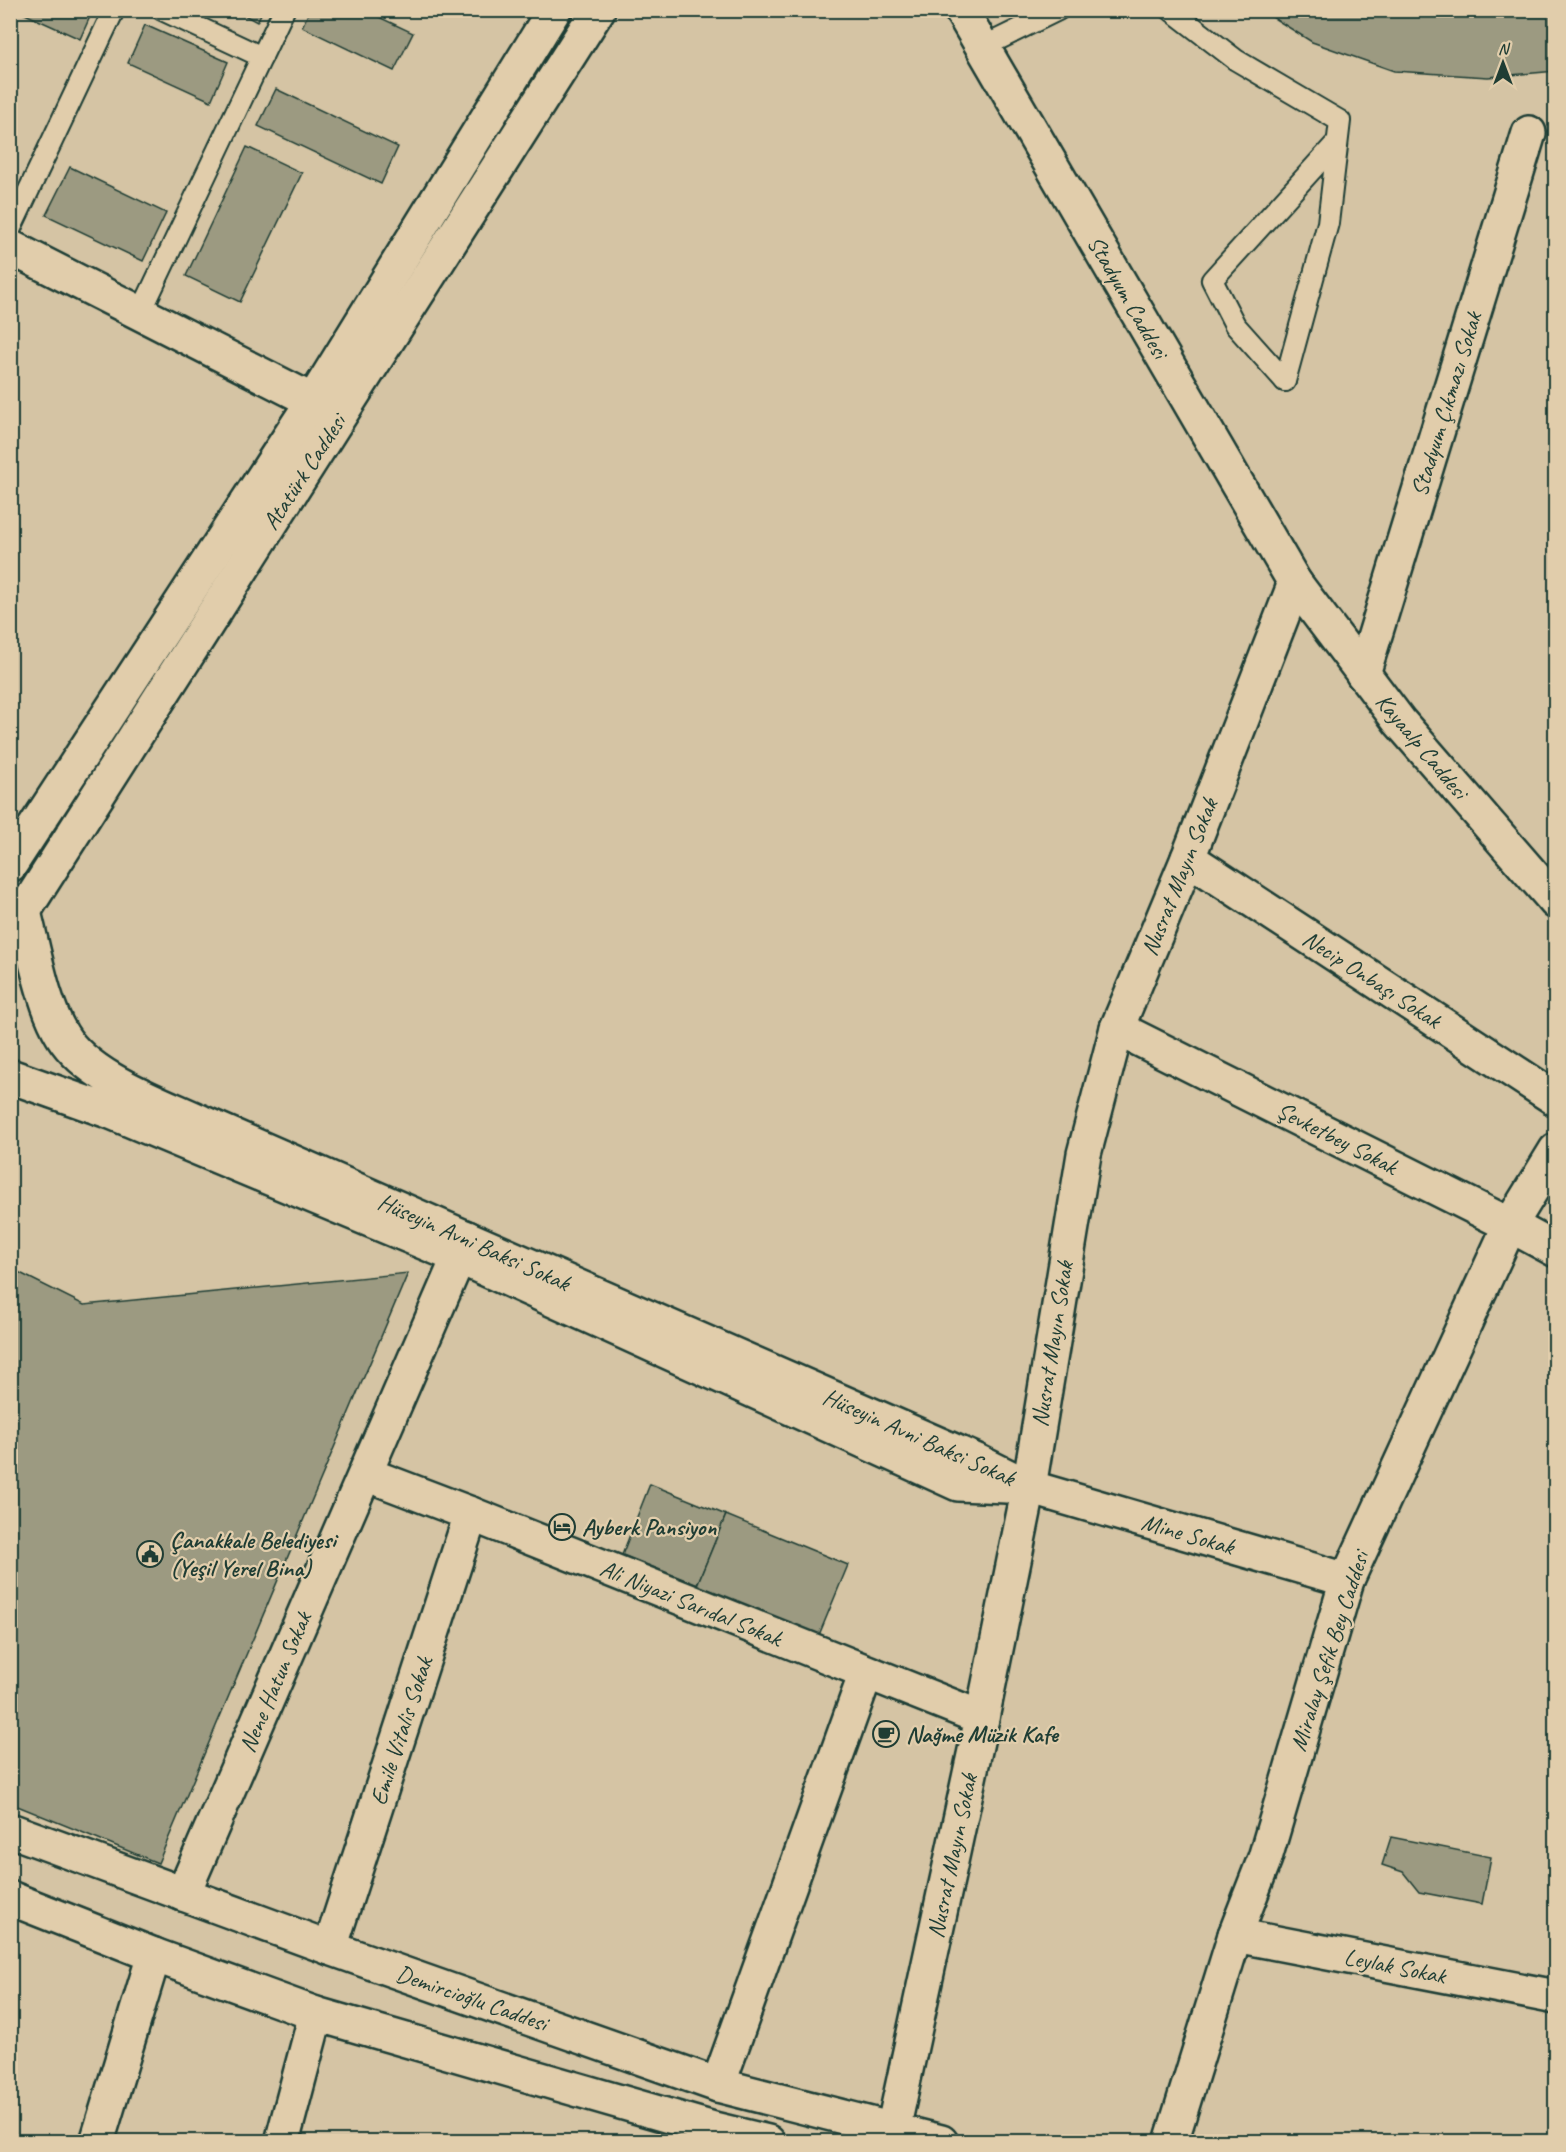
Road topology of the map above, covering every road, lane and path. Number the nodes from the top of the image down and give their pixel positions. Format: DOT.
graph roads {
  1 [pos="114,10"];
  2 [pos="162,10"];
  3 [pos="284,10"];
  4 [pos="554,10"];
  5 [pos="598,10"];
  6 [pos="961,10"];
  7 [pos="1058,10"];
  8 [pos="1171,10"];
  9 [pos="983,47"];
  10 [pos="262,57"];
  11 [pos="1529,134"];
  12 [pos="1337,142"];
  13 [pos="10,230"];
  14 [pos="10,247"];
  15 [pos="140,314"];
  16 [pos="313,401"];
  17 [pos="1295,583"];
  18 [pos="1363,674"];
  19 [pos="1188,858"];
  20 [pos="10,865"];
  21 [pos="1556,902"];
  22 [pos="17,922"];
  23 [pos="1117,1028"];
  24 [pos="98,1070"];
  25 [pos="10,1076"];
  26 [pos="1556,1099"];
  27 [pos="83,1101"];
  28 [pos="1556,1150"];
  29 [pos="1510,1225"];
  30 [pos="463,1248"];
  31 [pos="1556,1250"];
  32 [pos="366,1474"];
  33 [pos="1029,1487"];
  34 [pos="471,1514"];
  35 [pos="1347,1580"];
  36 [pos="866,1673"];
  37 [pos="982,1718"];
  38 [pos="10,1830"];
  39 [pos="183,1894"];
  40 [pos="10,1898"];
  41 [pos="1235,1935"];
  42 [pos="330,1948"];
  43 [pos="154,1955"];
  44 [pos="1556,1997"];
  45 [pos="316,2014"];
  46 [pos="718,2085"];
  47 [pos="893,2130"];
  48 [pos="712,2135"];
  49 [pos="97,2142"];
  50 [pos="282,2142"];
  51 [pos="768,2142"];
  52 [pos="941,2142"];
  53 [pos="1171,2142"];
  1 -- 13 [label="lane"];
  2 -- 10 [label="lane"];
  3 -- 10 [label="lane"];
  4 -- 16 [label="main road, Atatürk Caddesi"];
  5 -- 22 [label="main road, Atatürk Caddesi"];
  6 -- 9 [label="main road, Stadyum Caddesi"];
  7 -- 9 [label="lane"];
  8 -- 12 [label="lane"];
  9 -- 17 [label="main road, Stadyum Caddesi"];
  10 -- 15 [label="lane"];
  11 -- 18 [label="main road, Stadyum Çıkmazı Sokak"];
  12 -- 12 [label="lane"];
  14 -- 15 [label="main road"];
  15 -- 16 [label="main road"];
  16 -- 20 [label="main road, Atatürk Caddesi"];
  17 -- 18 [label="main road, Kayaalp Caddesi"];
  17 -- 19 [label="main road, Nusrat Mayın Sokak"];
  18 -- 21 [label="main road, Kayaalp Caddesi"];
  19 -- 23 [label="main road, Nusrat Mayın Sokak"];
  19 -- 26 [label="main road, Necip Onbaşı Sokak"];
  22 -- 24 [label="main road, Hüseyin Avni Baksi Sokak"];
  23 -- 29 [label="main road, Şevketbey Sokak"];
  23 -- 33 [label="main road, Nusrat Mayın Sokak"];
  24 -- 27 [label="main road"];
  24 -- 30 [label="main road, Hüseyin Avni Baksi Sokak"];
  25 -- 27 [label="main road, Hüseyin Avni Baksi Sokak"];
  27 -- 30 [label="main road, Hüseyin Avni Baksi Sokak"];
  28 -- 29 [label="main road, Miralay Şefik Bey Caddesi"];
  29 -- 31 [label="main road, Şevketbey Sokak"];
  29 -- 35 [label="main road, Miralay Şefik Bey Caddesi"];
  30 -- 32 [label="main road, Nene Hatun Sokak"];
  30 -- 33 [label="main road, Hüseyin Avni Baksi Sokak"];
  32 -- 34 [label="main road, Ali Niyazi Sarıdal Sokak"];
  32 -- 39 [label="main road, Nene Hatun Sokak"];
  33 -- 35 [label="main road, Mine Sokak"];
  33 -- 37 [label="main road, Nusrat Mayın Sokak"];
  34 -- 36 [label="main road, Ali Niyazi Sarıdal Sokak"];
  34 -- 42 [label="main road, Emile Vitalis Sokak"];
  35 -- 41 [label="main road, Miralay Şefik Bey Caddesi"];
  36 -- 37 [label="main road, Ali Niyazi Sarıdal Sokak"];
  36 -- 46 [label="main road"];
  37 -- 47 [label="main road, Nusrat Mayın Sokak"];
  38 -- 39 [label="main road, Demircioğlu Caddesi"];
  39 -- 42 [label="main road, Demircioğlu Caddesi"];
  40 -- 43 [label="main road"];
  41 -- 44 [label="main road, Leylak Sokak"];
  41 -- 53 [label="main road, Miralay Şefik Bey Caddesi"];
  42 -- 46 [label="main road, Demircioğlu Caddesi"];
  43 -- 45 [label="main road"];
  43 -- 49 [label="main road"];
  45 -- 48 [label="main road"];
  45 -- 50 [label="main road"];
  46 -- 47 [label="main road, Demircioğlu Caddesi"];
  47 -- 52 [label="main road, Demircioğlu Caddesi"];
  48 -- 51 [label="main road"];
}
